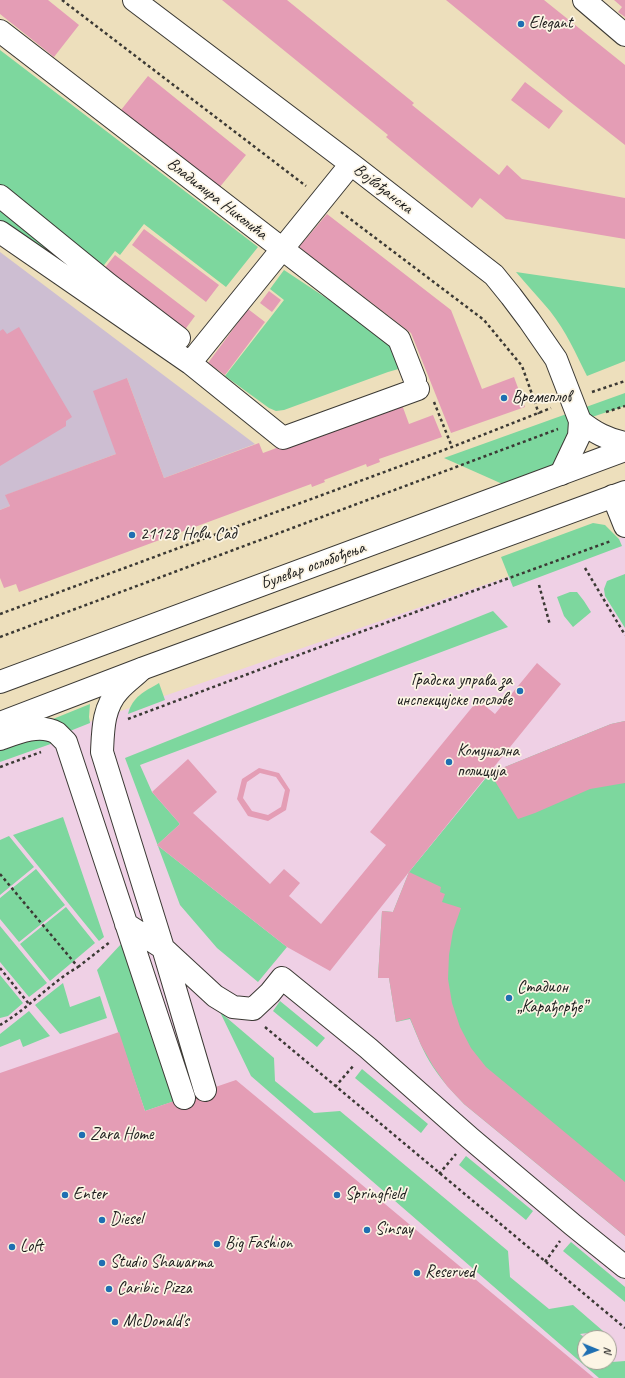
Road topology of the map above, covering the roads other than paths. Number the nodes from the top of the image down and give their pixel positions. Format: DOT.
graph roads {
  1 [pos="134,0"];
  2 [pos="584,0"];
  3 [pos="0,31"];
  4 [pos="625,34"];
  5 [pos="351,164"];
  6 [pos="0,196"];
  7 [pos="0,232"];
  8 [pos="282,249"];
  9 [pos="195,358"];
  10 [pos="580,421"];
  11 [pos="625,443"];
  12 [pos="625,450"];
  13 [pos="561,474"];
  14 [pos="619,494"];
  15 [pos="618,534"];
  16 [pos="144,668"];
  17 [pos="0,682"];
  18 [pos="0,723"];
  19 [pos="0,738"];
  20 [pos="126,924"];
  21 [pos="163,948"];
  22 [pos="205,1090"];
  23 [pos="184,1098"];
  24 [pos="625,1267"];
  1 -- 5 [label="main road, Војвођанска"];
  2 -- 4 [label="main road"];
  3 -- 8 [label="main road, Владимира Николића"];
  5 -- 8 [label="main road"];
  5 -- 10 [label="main road, Војвођанска"];
  6 -- 9 [label="main road"];
  7 -- 9 [label="main road"];
  8 -- 9 [label="main road"];
  8 -- 9 [label="main road, Владимира Николића"];
  10 -- 11 [label="main road"];
  10 -- 13 [label="main road, Војвођанска"];
  12 -- 13 [label="main road, Булевар ослобођења"];
  13 -- 17 [label="main road, Булевар ослобођења"];
  14 -- 15 [label="main road"];
  14 -- 16 [label="main road"];
  16 -- 18 [label="main road"];
  16 -- 21 [label="main road"];
  19 -- 20 [label="main road"];
  20 -- 21 [label="main road"];
  20 -- 23 [label="main road"];
  21 -- 22 [label="main road"];
  21 -- 24 [label="main road"];
}
